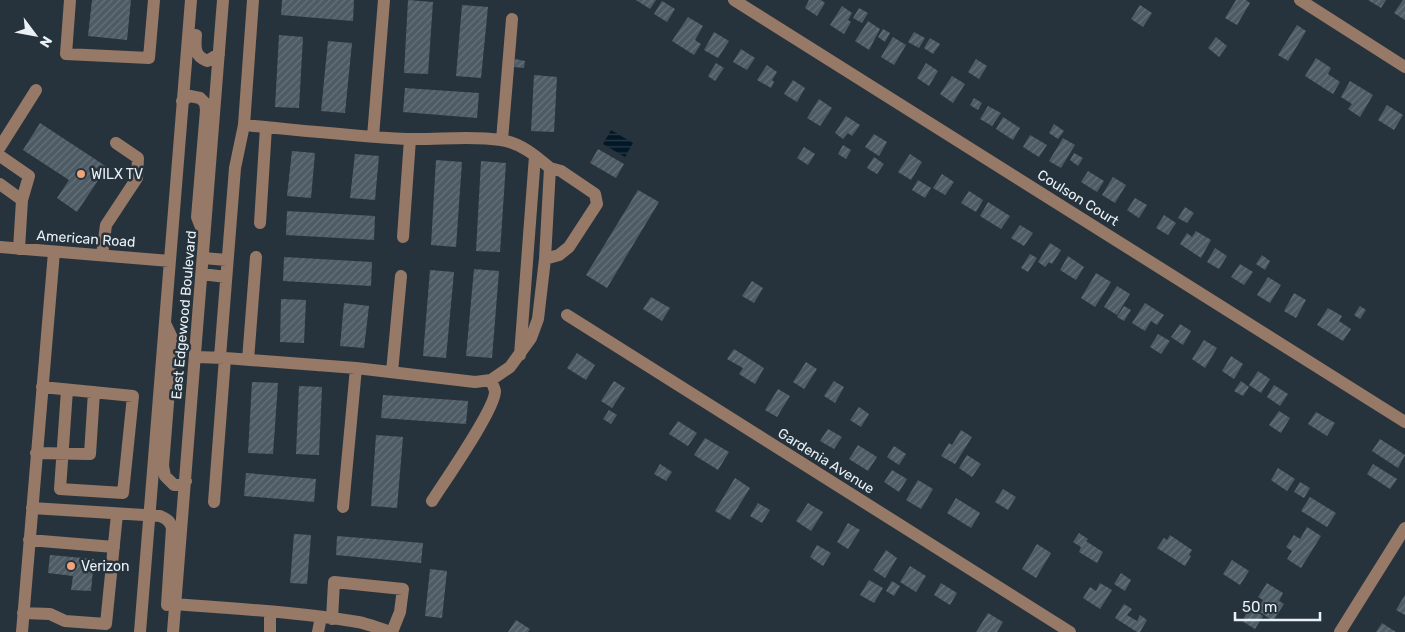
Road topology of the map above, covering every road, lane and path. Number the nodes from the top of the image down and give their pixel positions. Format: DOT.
graph roads {
  1 [pos="70,0"];
  2 [pos="154,0"];
  3 [pos="192,0"];
  4 [pos="199,0"];
  5 [pos="223,0"];
  6 [pos="253,0"];
  7 [pos="384,0"];
  8 [pos="734,0"];
  9 [pos="1300,0"];
  10 [pos="512,19"];
  11 [pos="220,54"];
  12 [pos="1405,67"];
  13 [pos="36,90"];
  14 [pos="182,101"];
  15 [pos="244,125"];
  16 [pos="266,127"];
  17 [pos="373,137"];
  18 [pos="410,139"];
  19 [pos="502,140"];
  20 [pos="116,143"];
  21 [pos="0,147"];
  22 [pos="0,156"];
  23 [pos="536,156"];
  24 [pos="550,168"];
  25 [pos="0,184"];
  26 [pos="22,200"];
  27 [pos="260,223"];
  28 [pos="205,237"];
  29 [pos="403,237"];
  30 [pos="0,247"];
  31 [pos="20,249"];
  32 [pos="54,252"];
  33 [pos="102,255"];
  34 [pos="256,257"];
  35 [pos="203,258"];
  36 [pos="545,259"];
  37 [pos="227,260"];
  38 [pos="170,261"];
  39 [pos="202,274"];
  40 [pos="401,276"];
  41 [pos="226,277"];
  42 [pos="567,315"];
  43 [pos="164,321"];
  44 [pos="520,356"];
  45 [pos="196,357"];
  46 [pos="222,357"];
  47 [pos="248,360"];
  48 [pos="356,368"];
  49 [pos="392,372"];
  50 [pos="491,380"];
  51 [pos="42,387"];
  52 [pos="67,390"];
  53 [pos="94,392"];
  54 [pos="1405,422"];
  55 [pos="36,453"];
  56 [pos="62,454"];
  57 [pos="186,481"];
  58 [pos="432,501"];
  59 [pos="214,502"];
  60 [pos="342,507"];
  61 [pos="32,508"];
  62 [pos="117,514"];
  63 [pos="149,517"];
  64 [pos="1405,528"];
  65 [pos="29,540"];
  66 [pos="114,547"];
  67 [pos="176,604"];
  68 [pos="270,612"];
  69 [pos="23,613"];
  70 [pos="327,618"];
  71 [pos="22,632"];
  72 [pos="140,632"];
  73 [pos="173,632"];
  74 [pos="270,632"];
  75 [pos="318,632"];
  76 [pos="392,632"];
  77 [pos="1070,632"];
  78 [pos="1340,632"];
  1 -- 2 [label="street"];
  3 -- 14 [label="street, East Edgewood Boulevard"];
  4 -- 11 [label="street"];
  5 -- 11 [label="street, East Edgewood Boulevard"];
  6 -- 15 [label="street"];
  7 -- 17 [label="street"];
  8 -- 54 [label="street, Coulson Court"];
  9 -- 12 [label="street"];
  10 -- 19 [label="street"];
  11 -- 28 [label="street, East Edgewood Boulevard"];
  13 -- 21 [label="street"];
  14 -- 28 [label="street"];
  14 -- 38 [label="street, East Edgewood Boulevard"];
  15 -- 16 [label="street"];
  15 -- 37 [label="street"];
  16 -- 17 [label="street"];
  16 -- 27 [label="street"];
  17 -- 18 [label="street"];
  18 -- 19 [label="street"];
  18 -- 29 [label="street"];
  19 -- 23 [label="street"];
  20 -- 33 [label="street"];
  22 -- 26 [label="street"];
  23 -- 24 [label="street"];
  23 -- 44 [label="street"];
  24 -- 36 [label="street"];
  24 -- 36 [label="street"];
  25 -- 26 [label="street"];
  26 -- 31 [label="street"];
  28 -- 35 [label="street, East Edgewood Boulevard"];
  30 -- 31 [label="street, American Road"];
  31 -- 32 [label="street, American Road"];
  32 -- 33 [label="street, American Road"];
  32 -- 51 [label="street"];
  33 -- 38 [label="street, American Road"];
  34 -- 47 [label="street"];
  35 -- 37 [label="street"];
  35 -- 39 [label="street, East Edgewood Boulevard"];
  36 -- 44 [label="street"];
  37 -- 41 [label="street"];
  38 -- 43 [label="street, East Edgewood Boulevard"];
  39 -- 41 [label="street"];
  39 -- 45 [label="street, East Edgewood Boulevard"];
  40 -- 49 [label="street"];
  41 -- 46 [label="street"];
  42 -- 77 [label="street, Gardenia Avenue"];
  43 -- 57 [label="street"];
  43 -- 63 [label="street, East Edgewood Boulevard"];
  44 -- 50 [label="street"];
  45 -- 46 [label="street"];
  45 -- 57 [label="street, East Edgewood Boulevard"];
  46 -- 47 [label="street"];
  46 -- 59 [label="street"];
  47 -- 48 [label="street"];
  48 -- 49 [label="street"];
  48 -- 60 [label="street"];
  49 -- 50 [label="street"];
  50 -- 58 [label="street"];
  51 -- 52 [label="street"];
  51 -- 55 [label="street"];
  52 -- 53 [label="street"];
  52 -- 56 [label="street"];
  53 -- 56 [label="street"];
  53 -- 56 [label="street"];
  55 -- 56 [label="street"];
  55 -- 61 [label="street"];
  57 -- 67 [label="street, East Edgewood Boulevard"];
  61 -- 62 [label="street"];
  61 -- 65 [label="street"];
  62 -- 63 [label="street"];
  62 -- 66 [label="street"];
  63 -- 72 [label="street, East Edgewood Boulevard"];
  63 -- 73 [label="street"];
  64 -- 78 [label="street"];
  65 -- 66 [label="street"];
  65 -- 69 [label="street"];
  66 -- 69 [label="street"];
  67 -- 68 [label="street"];
  67 -- 73 [label="street, East Edgewood Boulevard"];
  68 -- 70 [label="street"];
  68 -- 74 [label="street"];
  69 -- 71 [label="street"];
  70 -- 75 [label="street"];
  70 -- 76 [label="street"];
  70 -- 76 [label="street"];
}
